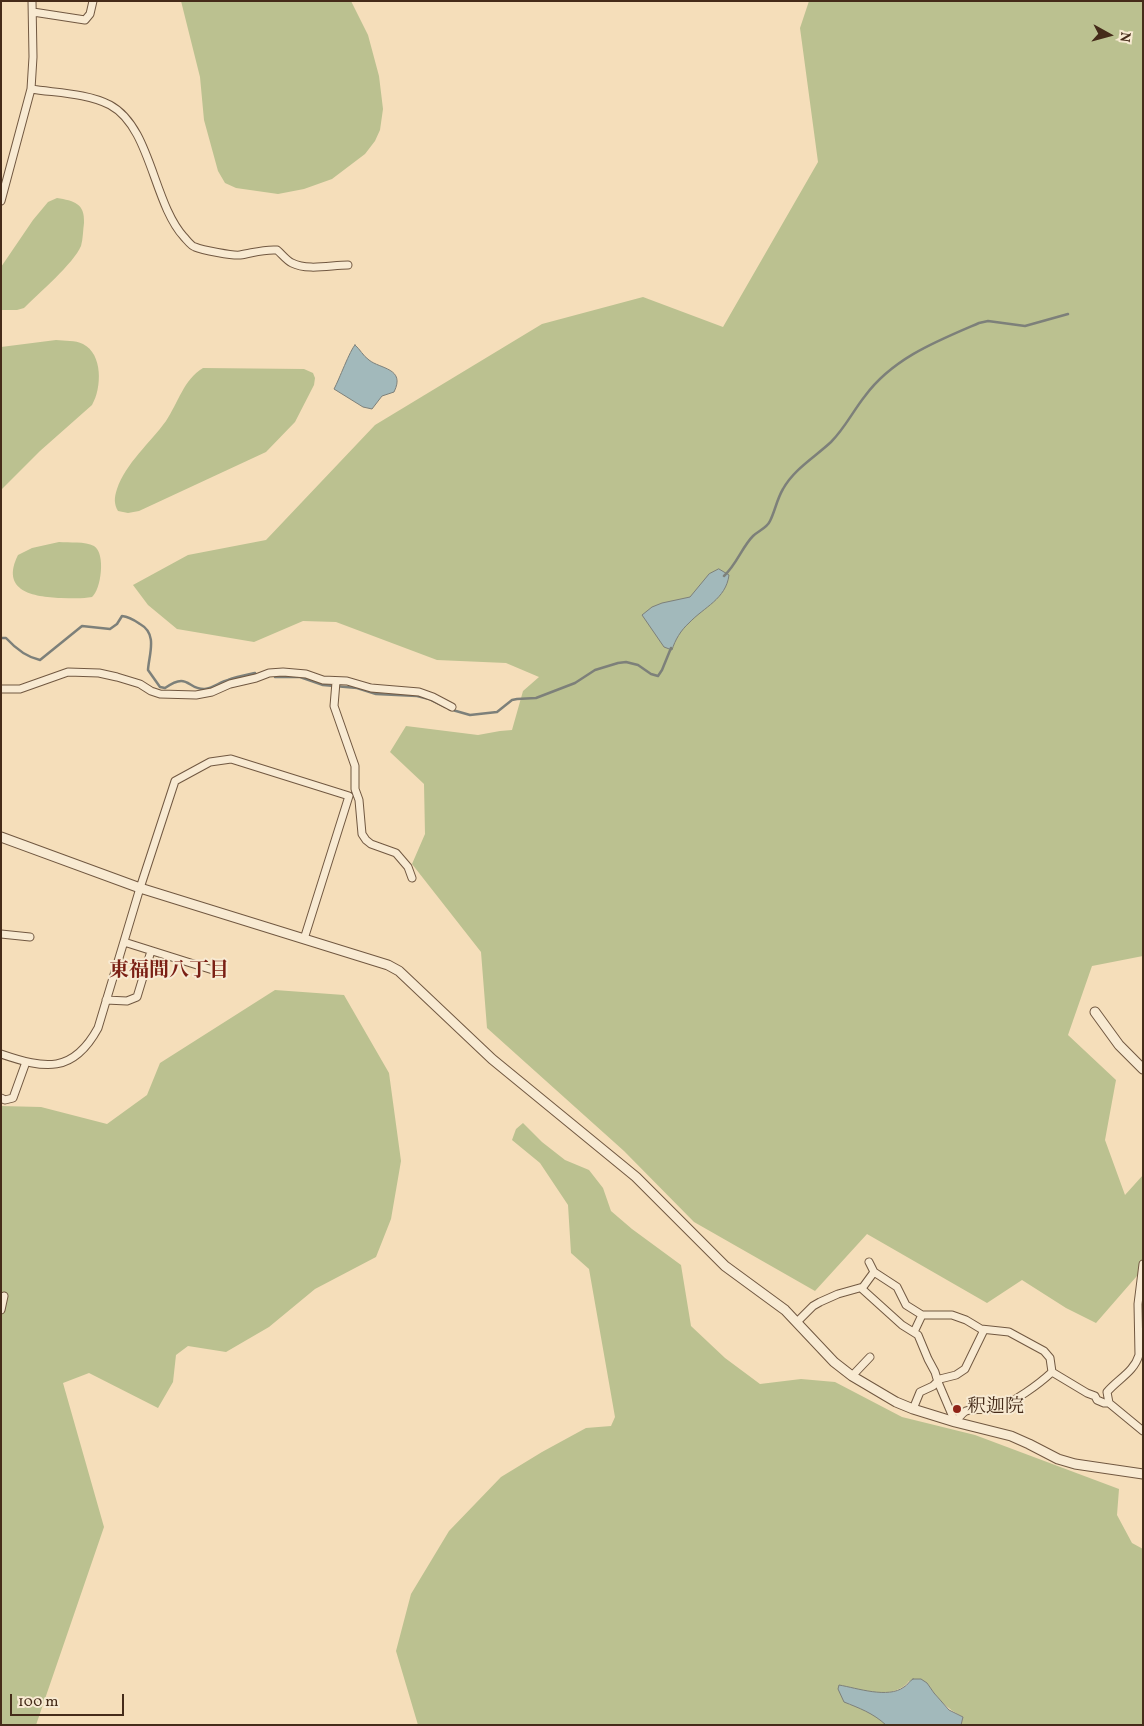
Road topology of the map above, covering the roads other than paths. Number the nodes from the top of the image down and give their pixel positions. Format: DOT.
graph roads {
  1 [pos="32,1"];
  2 [pos="93,1"];
  3 [pos="33,12"];
  4 [pos="31,89"];
  5 [pos="1,201"];
  6 [pos="348,265"];
  7 [pos="336,682"];
  8 [pos="1,689"];
  9 [pos="452,707"];
  10 [pos="355,789"];
  11 [pos="349,796"];
  12 [pos="1,837"];
  13 [pos="412,878"];
  14 [pos="140,888"];
  15 [pos="1,934"];
  16 [pos="30,936"];
  17 [pos="304,939"];
  18 [pos="124,942"];
  19 [pos="151,951"];
  20 [pos="216,970"];
  21 [pos="106,1000"];
  22 [pos="1096,1012"];
  23 [pos="1,1054"];
  24 [pos="26,1062"];
  25 [pos="1143,1069"];
  26 [pos="1,1098"];
  27 [pos="869,1262"];
  28 [pos="1143,1264"];
  29 [pos="874,1272"];
  30 [pos="861,1288"];
  31 [pos="4,1296"];
  32 [pos="1141,1304"];
  33 [pos="1,1310"];
  34 [pos="922,1315"];
  35 [pos="797,1322"];
  36 [pos="984,1330"];
  37 [pos="914,1332"];
  38 [pos="870,1357"];
  39 [pos="1052,1372"];
  40 [pos="852,1376"];
  41 [pos="938,1382"];
  42 [pos="1107,1392"];
  43 [pos="1095,1396"];
  44 [pos="1109,1403"];
  45 [pos="913,1409"];
  46 [pos="955,1422"];
  47 [pos="1143,1431"];
  48 [pos="1143,1474"];
  1 -- 3 [label="street"];
  2 -- 3 [label="street"];
  3 -- 4 [label="street"];
  4 -- 5 [label="street"];
  4 -- 6 [label="street"];
  7 -- 8 [label="street"];
  7 -- 9 [label="street"];
  7 -- 10 [label="street"];
  10 -- 11 [label="street"];
  10 -- 13 [label="street"];
  11 -- 14 [label="street"];
  11 -- 17 [label="street"];
  12 -- 14 [label="street"];
  14 -- 17 [label="street"];
  14 -- 18 [label="street"];
  15 -- 16 [label="street"];
  17 -- 35 [label="street"];
  18 -- 19 [label="street"];
  18 -- 21 [label="street"];
  19 -- 20 [label="street"];
  19 -- 21 [label="street"];
  21 -- 24 [label="street"];
  22 -- 25 [label="street"];
  23 -- 24 [label="street"];
  24 -- 26 [label="street"];
  27 -- 29 [label="street"];
  28 -- 32 [label="street"];
  29 -- 30 [label="street"];
  29 -- 34 [label="street"];
  30 -- 35 [label="street"];
  30 -- 37 [label="street"];
  31 -- 33 [label="street"];
  32 -- 42 [label="street"];
  34 -- 36 [label="street"];
  34 -- 37 [label="street"];
  35 -- 40 [label="street"];
  36 -- 39 [label="street"];
  36 -- 41 [label="street"];
  37 -- 41 [label="street"];
  38 -- 40 [label="street"];
  39 -- 43 [label="street"];
  39 -- 46 [label="street"];
  40 -- 45 [label="street"];
  41 -- 45 [label="street"];
  41 -- 46 [label="street"];
  42 -- 43 [label="street"];
  42 -- 44 [label="street"];
  43 -- 44 [label="street"];
  44 -- 47 [label="street"];
  45 -- 46 [label="street"];
  46 -- 48 [label="street"];
}
